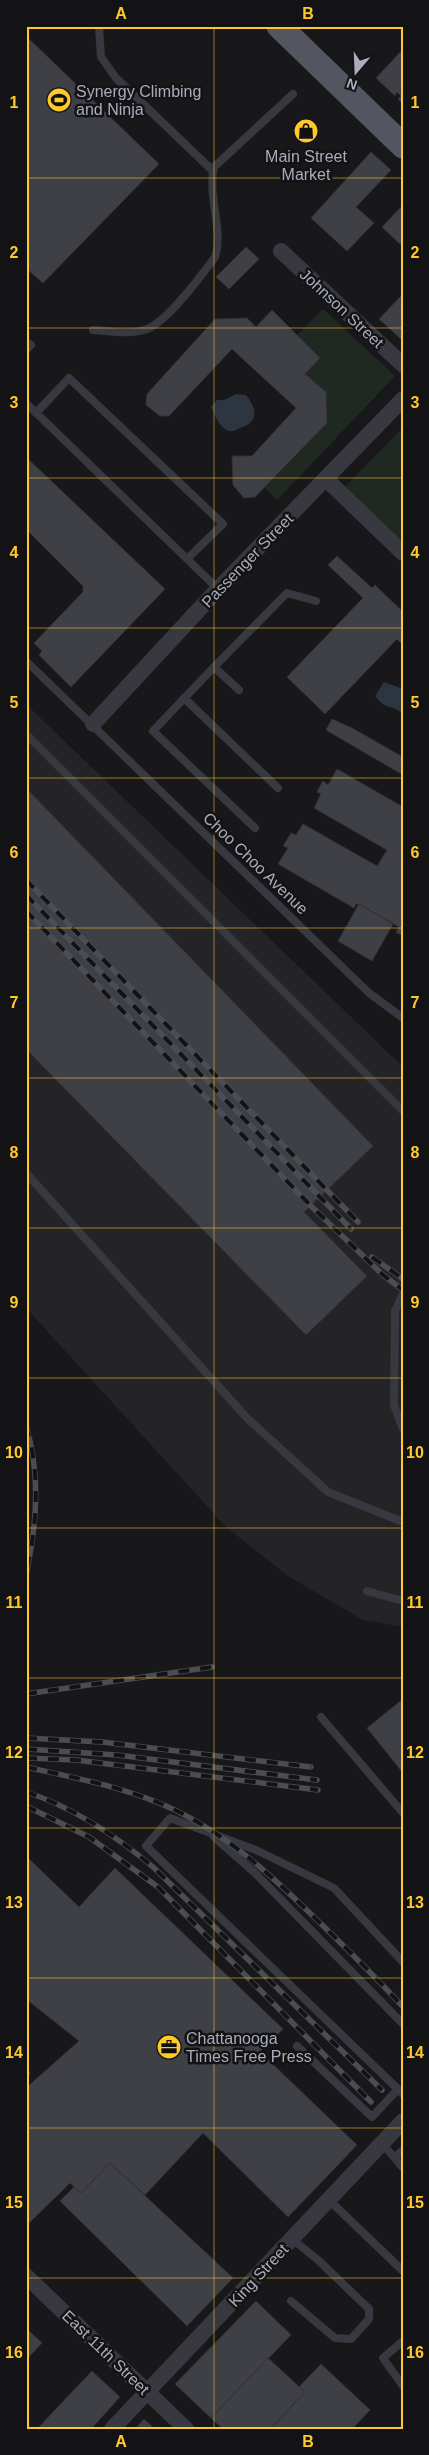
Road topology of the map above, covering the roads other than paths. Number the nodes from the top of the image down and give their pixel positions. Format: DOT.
graph roads {
  1 [pos="99,26"];
  2 [pos="279,26"];
  3 [pos="292,94"];
  4 [pos="403,146"];
  5 [pos="213,171"];
  6 [pos="281,251"];
  7 [pos="93,330"];
  8 [pos="26,341"];
  9 [pos="26,350"];
  10 [pos="403,365"];
  11 [pos="403,399"];
  12 [pos="26,403"];
  13 [pos="36,412"];
  14 [pos="326,479"];
  15 [pos="403,554"];
  16 [pos="188,558"];
  17 [pos="218,589"];
  18 [pos="316,601"];
  19 [pos="26,661"];
  20 [pos="214,668"];
  21 [pos="239,690"];
  22 [pos="184,698"];
  23 [pos="93,724"];
  24 [pos="26,734"];
  25 [pos="278,788"];
  26 [pos="255,828"];
  27 [pos="403,1018"];
  28 [pos="403,1111"];
  29 [pos="26,1174"];
  30 [pos="403,1294"];
  31 [pos="403,1429"];
  32 [pos="403,1522"];
  33 [pos="367,1591"];
  34 [pos="403,1601"];
  35 [pos="321,1717"];
  36 [pos="403,1812"];
  37 [pos="210,1833"];
  38 [pos="403,1962"];
  39 [pos="403,2024"];
  40 [pos="297,2046"];
  41 [pos="401,2092"];
  42 [pos="403,2121"];
  43 [pos="382,2143"];
  44 [pos="403,2150"];
  45 [pos="395,2157"];
  46 [pos="403,2168"];
  47 [pos="329,2200"];
  48 [pos="292,2239"];
  49 [pos="403,2271"];
  50 [pos="26,2276"];
  51 [pos="291,2301"];
  52 [pos="403,2341"];
  53 [pos="403,2386"];
  54 [pos="148,2392"];
  55 [pos="112,2429"];
  56 [pos="186,2429"];
  1 -- 5 [label="lane"];
  2 -- 4 [label="main road"];
  3 -- 5 [label="lane"];
  5 -- 7 [label="lane"];
  6 -- 10 [label="street, Johnson Street"];
  8 -- 9 [label="lane"];
  11 -- 14 [label="street, Passenger Street"];
  12 -- 13 [label="lane"];
  13 -- 16 [label="lane"];
  13 -- 16 [label="lane"];
  14 -- 15 [label="street"];
  14 -- 17 [label="street, Passenger Street"];
  16 -- 17 [label="lane"];
  17 -- 23 [label="street, Passenger Street"];
  18 -- 20 [label="lane"];
  19 -- 23 [label="lane, Choo Choo Avenue"];
  20 -- 21 [label="lane"];
  20 -- 22 [label="lane"];
  22 -- 25 [label="lane"];
  22 -- 26 [label="lane"];
  23 -- 27 [label="lane, Choo Choo Avenue"];
  24 -- 28 [label="lane"];
  29 -- 32 [label="lane"];
  30 -- 31 [label="lane"];
  33 -- 34 [label="lane"];
  35 -- 36 [label="lane"];
  37 -- 38 [label="lane"];
  37 -- 39 [label="lane"];
  37 -- 41 [label="lane"];
  40 -- 41 [label="lane"];
  42 -- 43 [label="street, King Street"];
  43 -- 45 [label="lane"];
  43 -- 47 [label="street, King Street"];
  44 -- 45 [label="lane"];
  45 -- 46 [label="lane"];
  47 -- 48 [label="street, King Street"];
  47 -- 49 [label="lane"];
  48 -- 51 [label="lane"];
  48 -- 54 [label="street, King Street"];
  50 -- 54 [label="street, East 11th Street"];
  52 -- 53 [label="lane"];
  54 -- 55 [label="street, King Street"];
  54 -- 56 [label="street, East 11th Street"];
}
